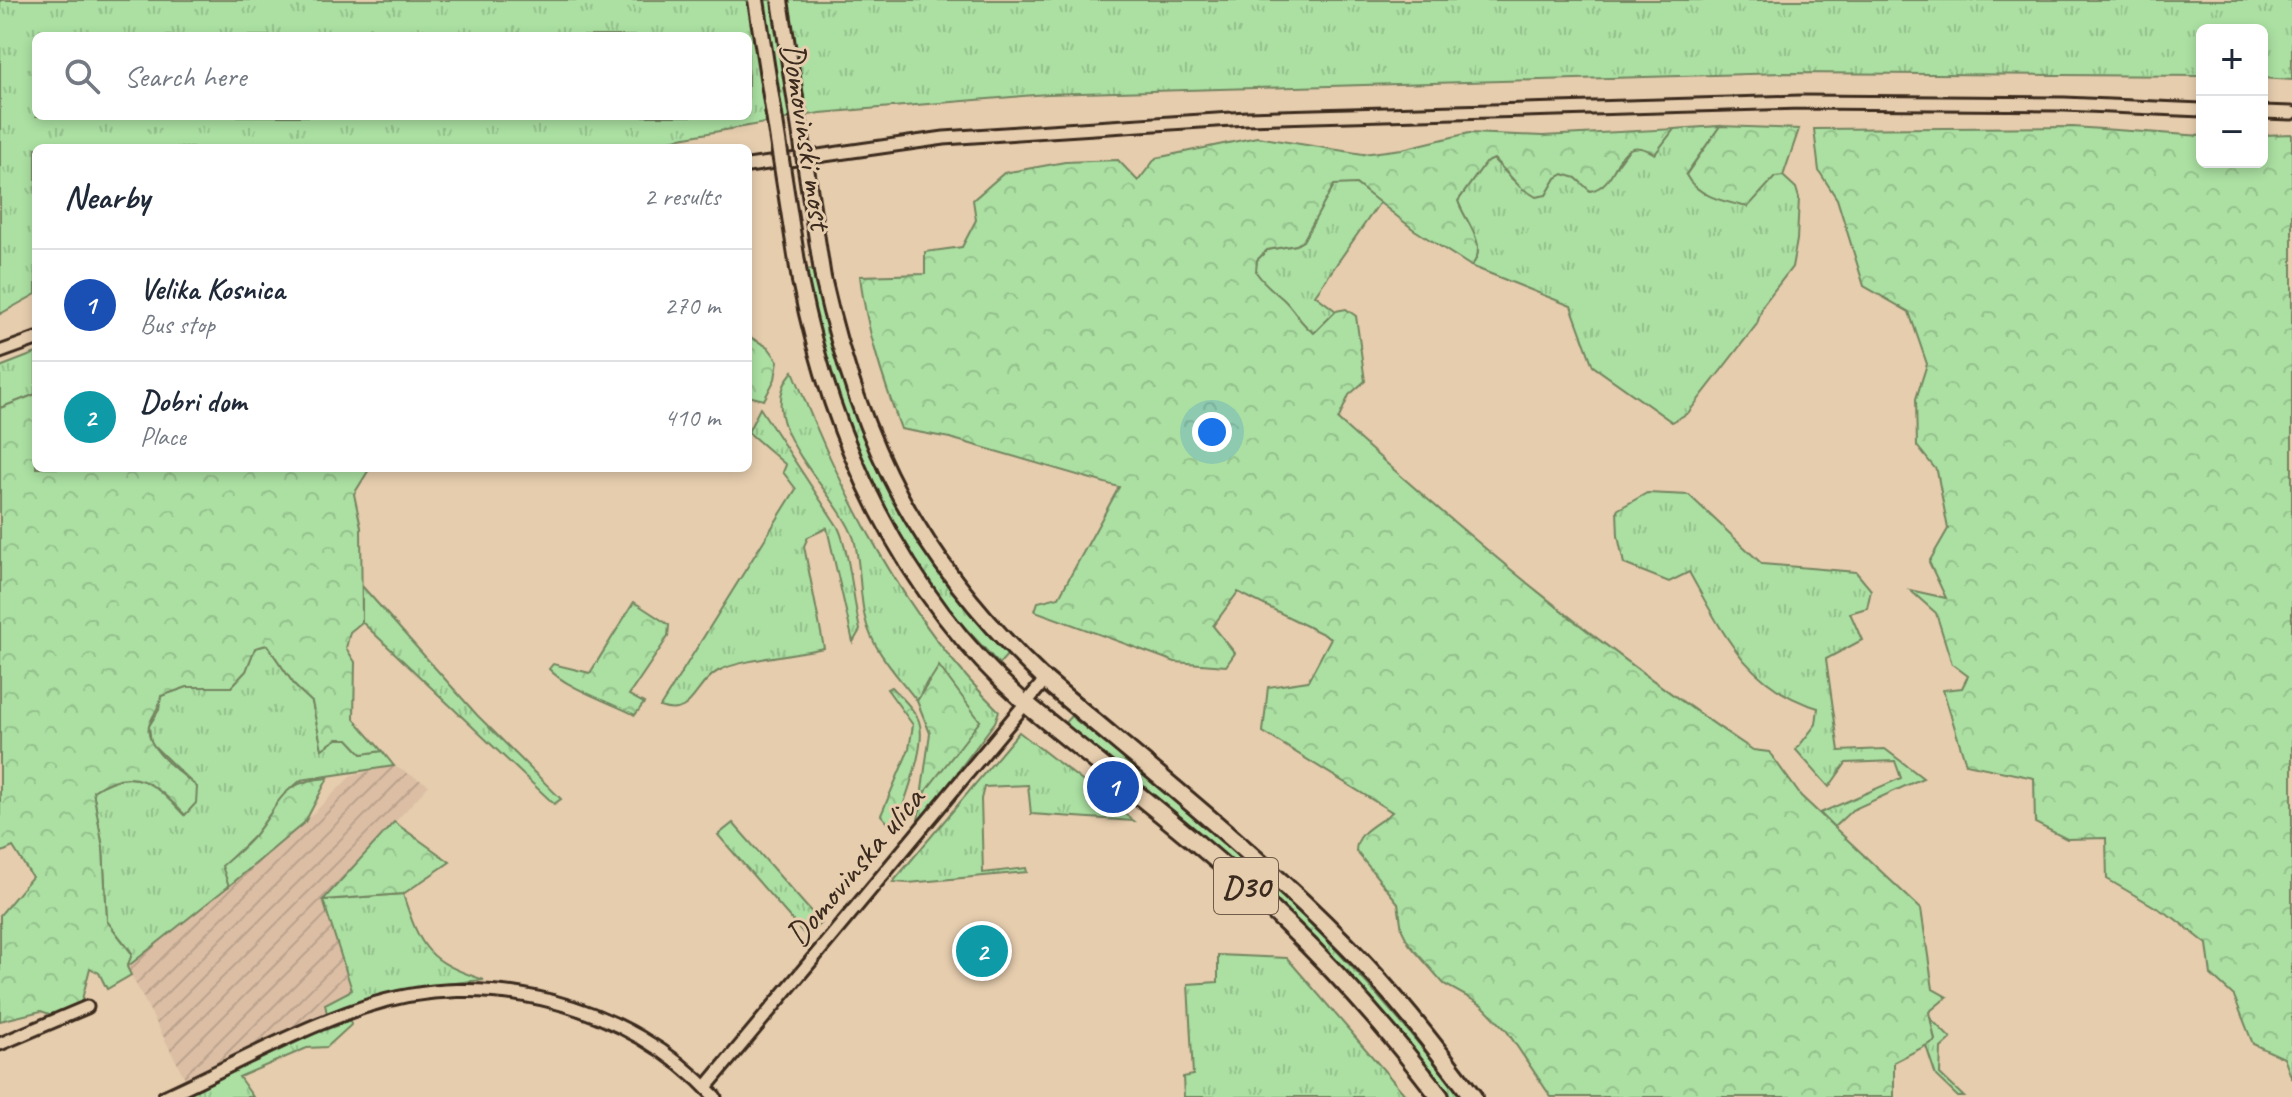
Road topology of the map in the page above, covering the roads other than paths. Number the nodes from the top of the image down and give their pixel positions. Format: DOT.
graph roads {
  1 [pos="756,0"];
  2 [pos="780,0"];
  3 [pos="2196,110"];
  4 [pos="2268,112"];
  5 [pos="2292,113"];
  6 [pos="752,165"];
  7 [pos="32,340"];
  8 [pos="0,352"];
  9 [pos="1045,680"];
  10 [pos="1025,703"];
  11 [pos="87,1007"];
  12 [pos="0,1044"];
  13 [pos="706,1087"];
  14 [pos="164,1097"];
  15 [pos="715,1097"];
  16 [pos="1440,1097"];
  17 [pos="1473,1097"];
  1 -- 10 [label="main road, Domovinski most, bridge"];
  2 -- 9 [label="main road, Domovinski most, bridge"];
  3 -- 6 [label="street"];
  4 -- 5 [label="street"];
  7 -- 8 [label="street"];
  9 -- 10 [label="street, Domovinska ulica"];
  9 -- 17 [label="highway, D30"];
  10 -- 13 [label="street, Domovinska ulica"];
  10 -- 16 [label="highway, D30"];
  11 -- 12 [label="street"];
  13 -- 14 [label="street"];
  13 -- 15 [label="street"];
}
